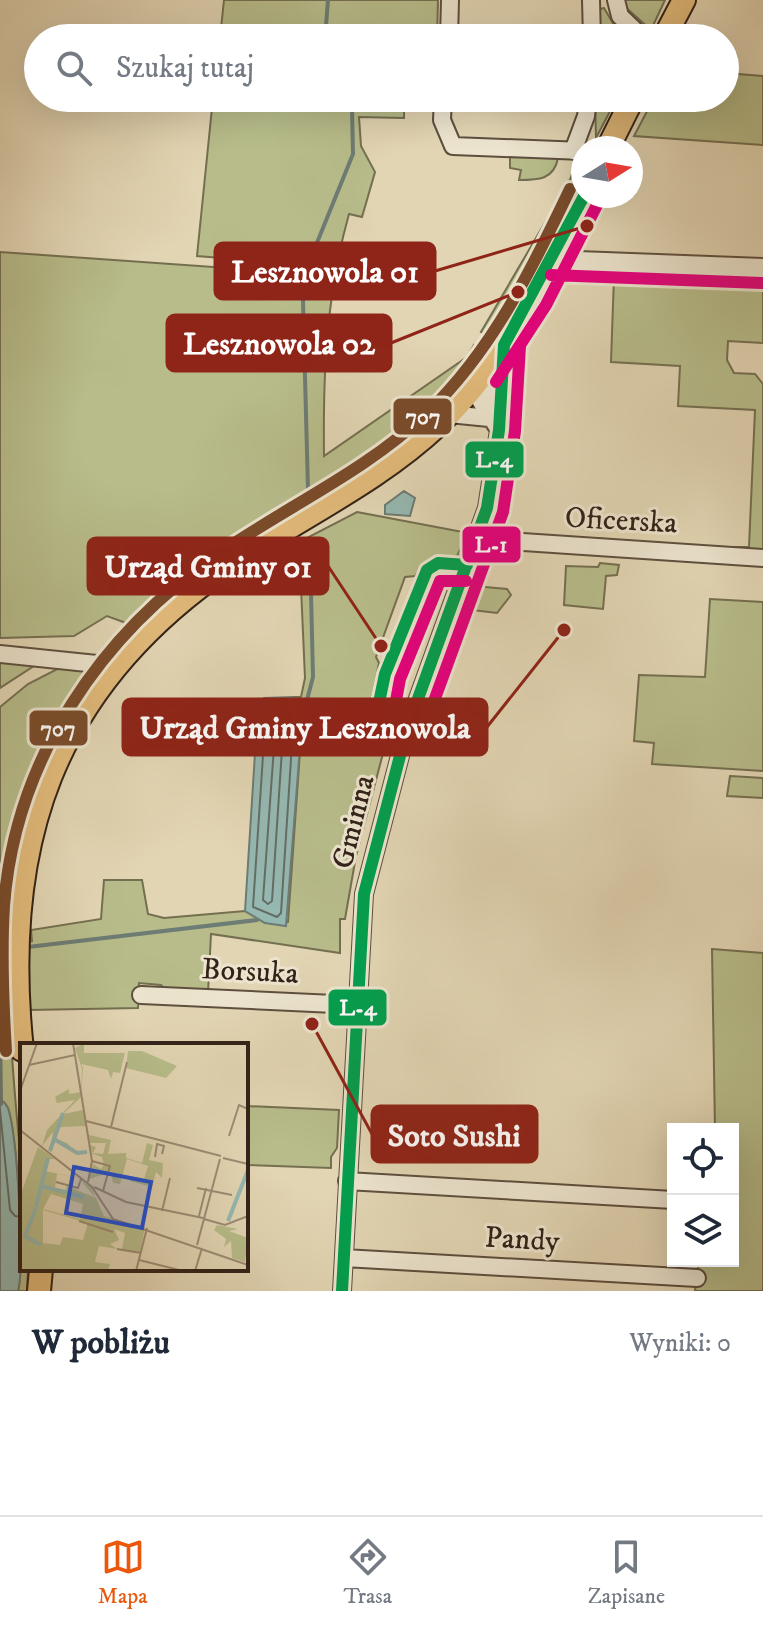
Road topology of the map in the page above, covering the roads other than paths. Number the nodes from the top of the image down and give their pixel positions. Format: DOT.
graph roads {
  1 [pos="450,0"];
  2 [pos="591,0"];
  3 [pos="616,0"];
  4 [pos="684,0"];
  5 [pos="449,24"];
  6 [pos="592,24"];
  7 [pos="628,24"];
  8 [pos="671,24"];
  9 [pos="442,112"];
  10 [pos="586,112"];
  11 [pos="626,112"];
  12 [pos="581,136"];
  13 [pos="614,136"];
  14 [pos="571,151"];
  15 [pos="578,208"];
  16 [pos="552,259"];
  17 [pos="763,267"];
  18 [pos="504,345"];
  19 [pos="475,383"];
  20 [pos="449,414"];
  21 [pos="497,419"];
  22 [pos="477,539"];
  23 [pos="763,558"];
  24 [pos="0,654"];
  25 [pos="116,666"];
  26 [pos="141,995"];
  27 [pos="356,1005"];
  28 [pos="22,1043"];
  29 [pos="347,1181"];
  30 [pos="667,1200"];
  31 [pos="344,1258"];
  32 [pos="41,1271"];
  33 [pos="697,1278"];
  34 [pos="39,1291"];
  35 [pos="342,1291"];
  1 -- 5 [label="street"];
  2 -- 6 [label="street"];
  3 -- 7 [label="street"];
  4 -- 8 [label="main road"];
  9 -- 14 [label="street"];
  10 -- 12 [label="street"];
  11 -- 13 [label="main road"];
  15 -- 16 [label="main road"];
  16 -- 17 [label="street"];
  16 -- 18 [label="main road"];
  18 -- 19 [label="main road"];
  18 -- 21 [label="street, Gminna"];
  19 -- 20 [label="main road"];
  19 -- 21 [label="street"];
  20 -- 21 [label="street"];
  20 -- 25 [label="main road"];
  21 -- 22 [label="street, Gminna"];
  22 -- 23 [label="street, Oficerska"];
  22 -- 27 [label="street, Gminna"];
  24 -- 25 [label="street"];
  25 -- 28 [label="main road"];
  26 -- 27 [label="street, Borsuka"];
  27 -- 29 [label="street, Gminna"];
  29 -- 30 [label="street"];
  29 -- 31 [label="street, Gminna"];
  31 -- 33 [label="street, Pandy"];
  31 -- 35 [label="street, Gminna"];
  32 -- 34 [label="main road"];
}
